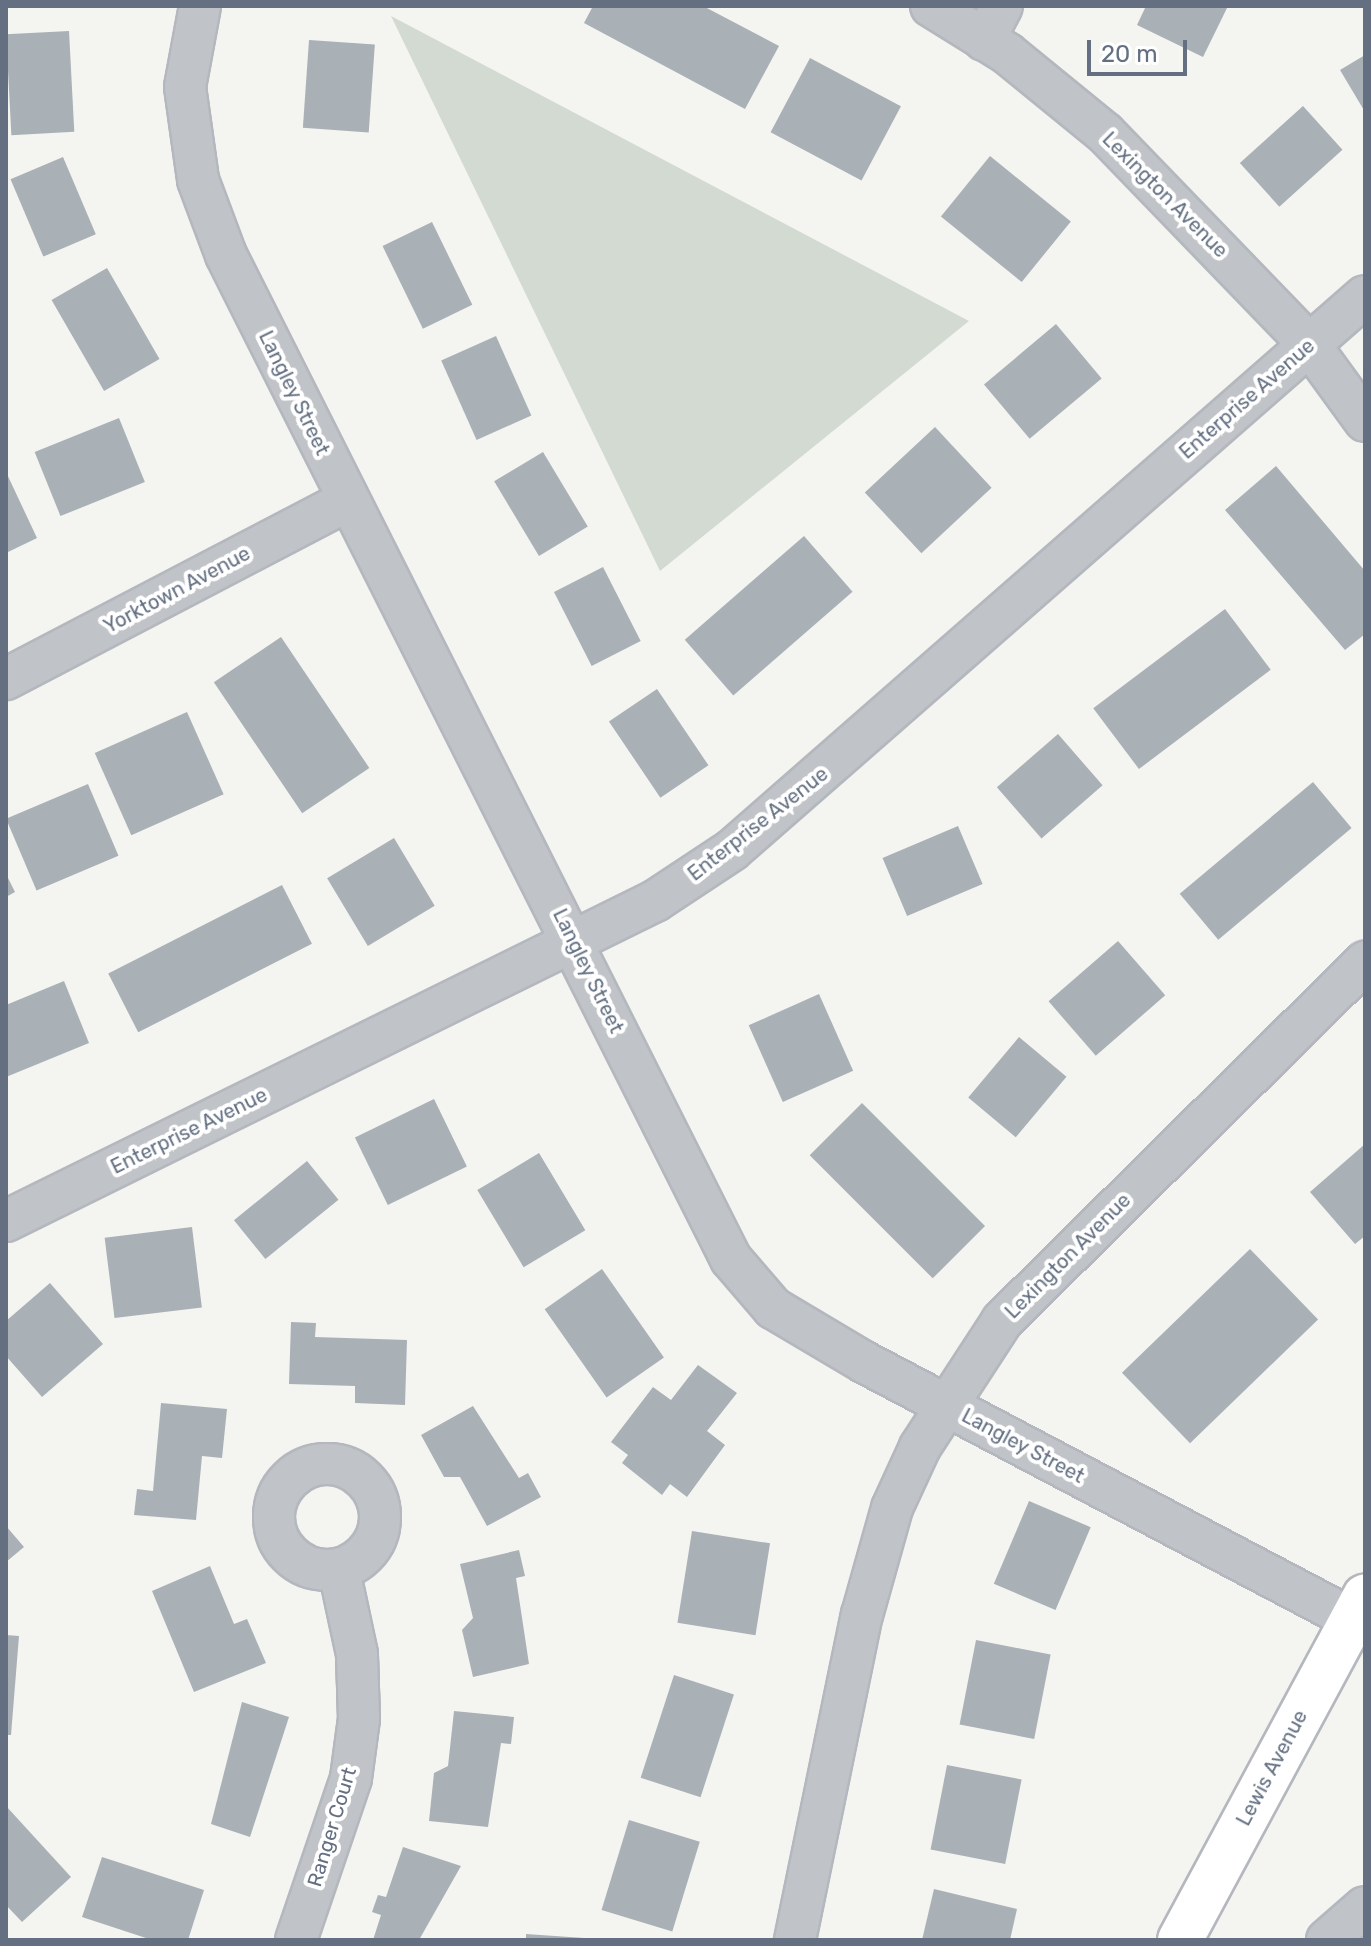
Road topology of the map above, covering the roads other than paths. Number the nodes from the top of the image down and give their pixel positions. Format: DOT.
graph roads {
  1 [pos="200,6"];
  2 [pos="931,6"];
  3 [pos="993,23"];
  4 [pos="1365,296"];
  5 [pos="1309,344"];
  6 [pos="1365,421"];
  7 [pos="348,500"];
  8 [pos="6,679"];
  9 [pos="575,940"];
  10 [pos="1365,962"];
  11 [pos="6,1221"];
  12 [pos="947,1406"];
  13 [pos="339,1570"];
  14 [pos="1361,1614"];
  15 [pos="1365,1907"];
  16 [pos="296,1940"];
  17 [pos="795,1940"];
  18 [pos="1180,1940"];
  19 [pos="1327,1940"];
  1 -- 7 [label="street, Langley Street"];
  2 -- 3 [label="street, Lexington Avenue"];
  3 -- 5 [label="street, Lexington Avenue"];
  4 -- 5 [label="street, Enterprise Avenue"];
  5 -- 6 [label="street, Lexington Avenue"];
  5 -- 9 [label="street, Enterprise Avenue"];
  7 -- 8 [label="street, Yorktown Avenue"];
  7 -- 9 [label="street, Langley Street"];
  9 -- 11 [label="street, Enterprise Avenue"];
  9 -- 12 [label="street, Langley Street"];
  10 -- 12 [label="street, Lexington Avenue"];
  12 -- 14 [label="street, Langley Street"];
  12 -- 17 [label="street, Lexington Avenue"];
  13 -- 16 [label="street, Ranger Court"];
  14 -- 18 [label="main road, Lewis Avenue"];
  15 -- 19 [label="street"];
}
